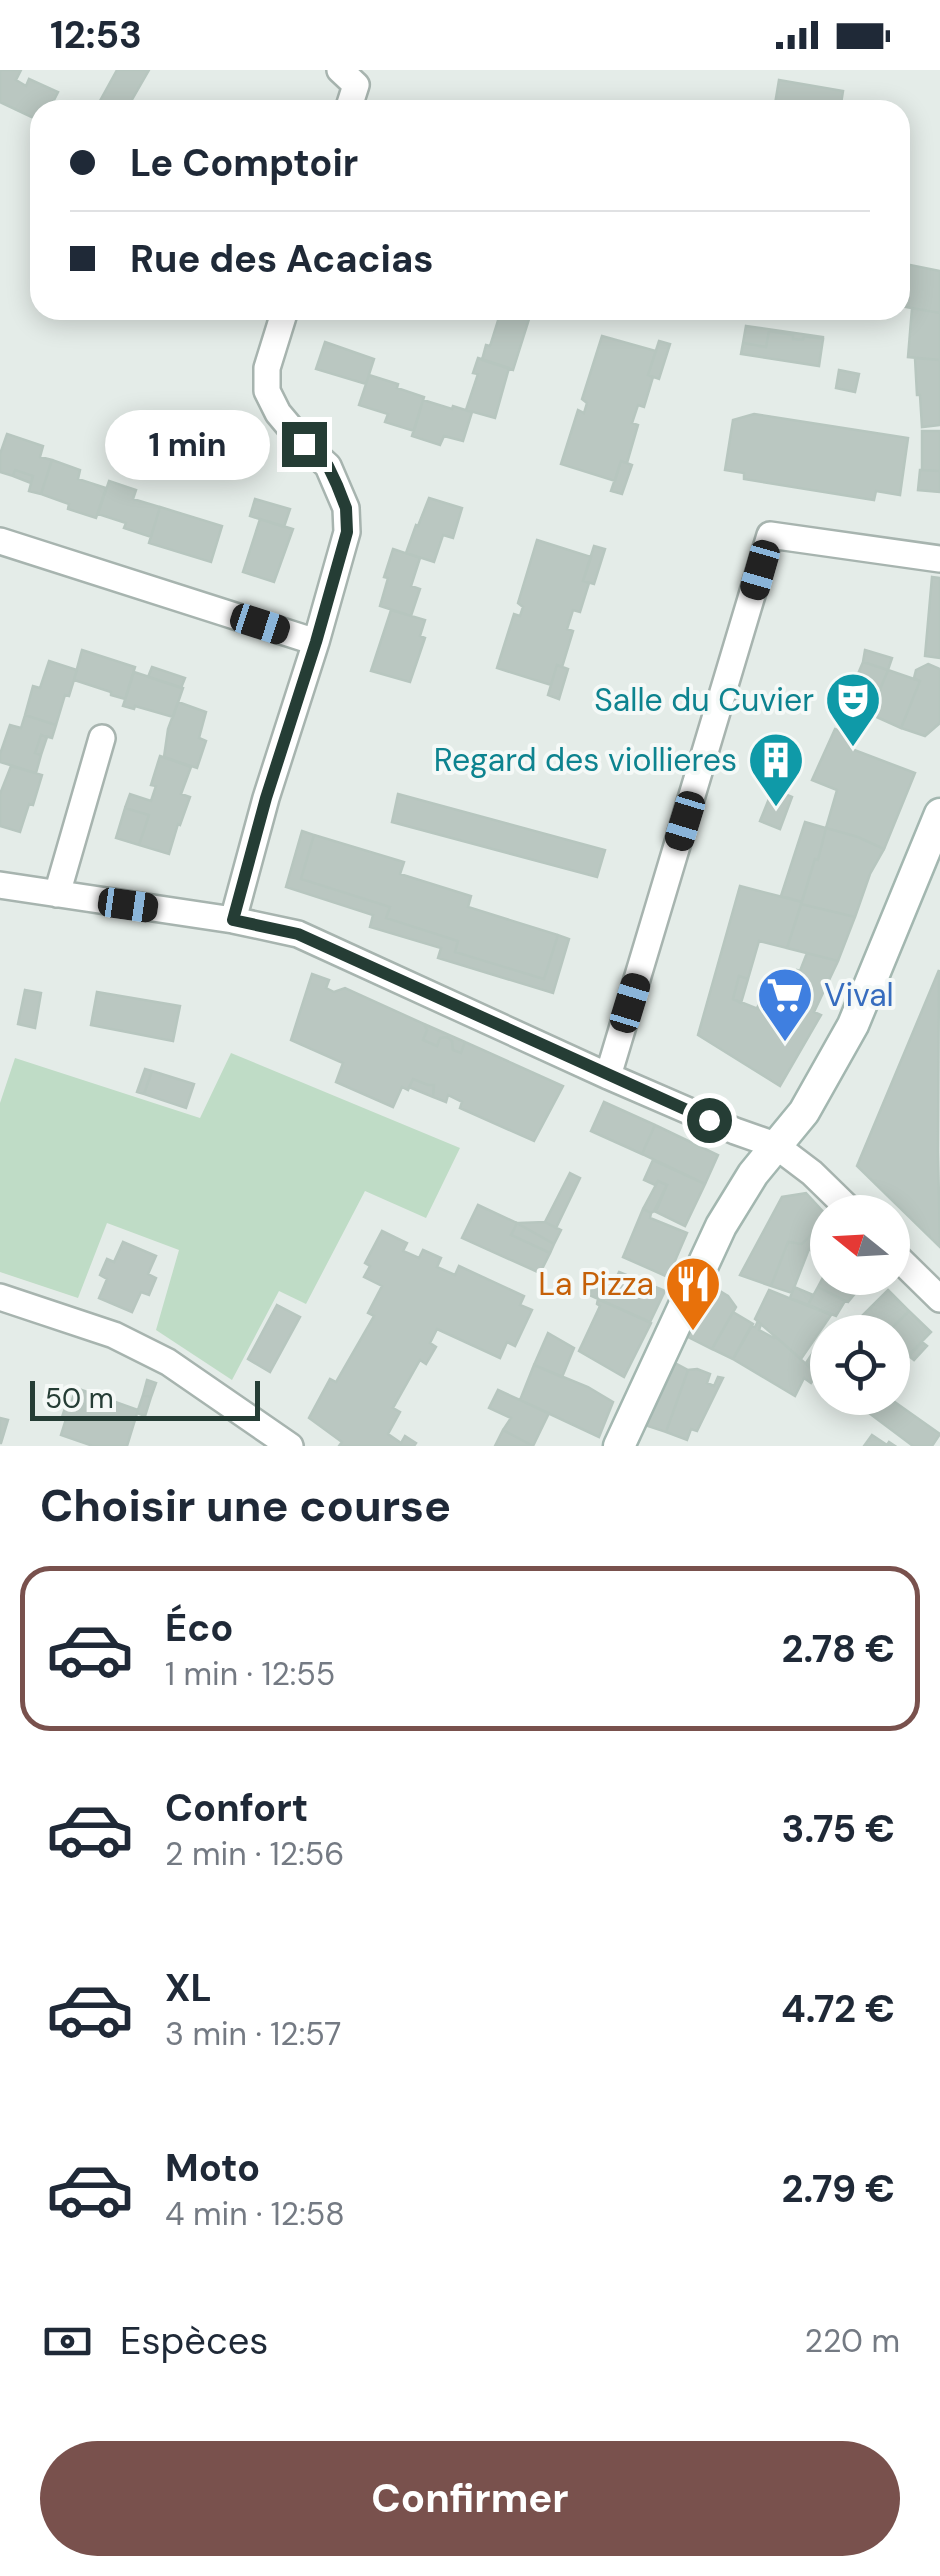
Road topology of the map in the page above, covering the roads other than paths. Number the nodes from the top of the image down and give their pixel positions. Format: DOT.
graph roads {
  1 [pos="340,70"];
  2 [pos="351,100"];
  3 [pos="282,320"];
  4 [pos="0,540"];
  5 [pos="940,559"];
  6 [pos="316,642"];
  7 [pos="102,738"];
  8 [pos="940,814"];
  9 [pos="0,886"];
  10 [pos="58,894"];
  11 [pos="233,920"];
  12 [pos="608,1076"];
  13 [pos="776,1146"];
  14 [pos="835,1195"];
  15 [pos="910,1269"];
  16 [pos="0,1297"];
  17 [pos="940,1298"];
  18 [pos="290,1446"];
  19 [pos="619,1446"];
  1 -- 2 [label="street"];
  3 -- 6 [label="street"];
  4 -- 6 [label="street"];
  5 -- 12 [label="street"];
  6 -- 11 [label="street"];
  7 -- 10 [label="street"];
  8 -- 13 [label="main road"];
  9 -- 10 [label="street"];
  10 -- 11 [label="street"];
  11 -- 12 [label="street"];
  12 -- 13 [label="street"];
  13 -- 14 [label="street"];
  13 -- 19 [label="main road"];
  15 -- 17 [label="street"];
  16 -- 18 [label="street"];
}
